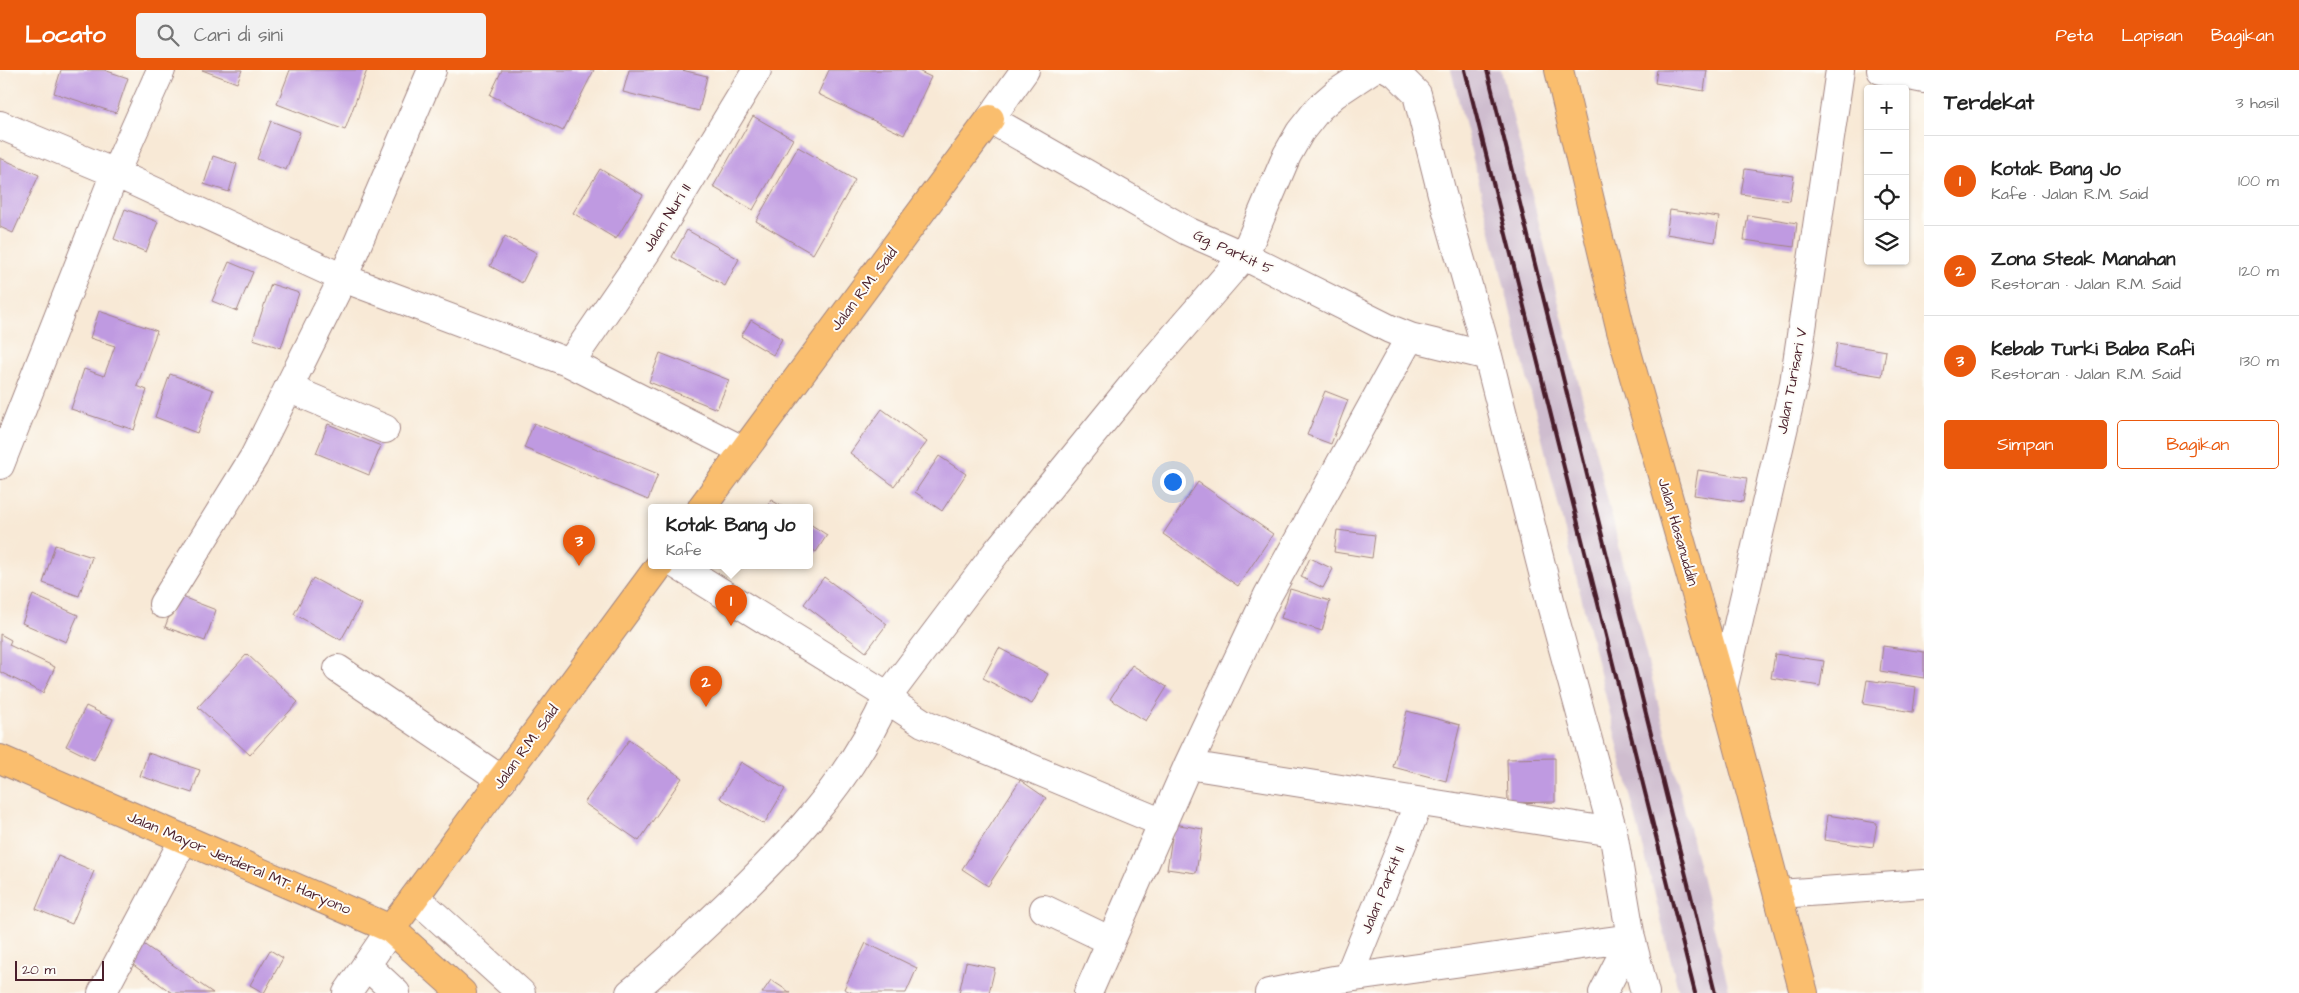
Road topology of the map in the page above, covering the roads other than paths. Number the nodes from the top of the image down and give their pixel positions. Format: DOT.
graph roads {
  1 [pos="161,70"];
  2 [pos="432,70"];
  3 [pos="758,70"];
  4 [pos="1025,70"];
  5 [pos="1371,70"];
  6 [pos="1390,70"];
  7 [pos="1559,70"];
  8 [pos="1840,70"];
  9 [pos="1881,70"];
  10 [pos="1924,78"];
  11 [pos="990,119"];
  12 [pos="0,124"];
  13 [pos="115,173"];
  14 [pos="1244,256"];
  15 [pos="343,278"];
  16 [pos="1410,337"];
  17 [pos="1488,356"];
  18 [pos="570,363"];
  19 [pos="288,388"];
  20 [pos="385,429"];
  21 [pos="744,451"];
  22 [pos="0,465"];
  23 [pos="704,504"];
  24 [pos="657,569"];
  25 [pos="683,569"];
  26 [pos="163,604"];
  27 [pos="338,669"];
  28 [pos="1723,689"];
  29 [pos="888,696"];
  30 [pos="2,762"];
  31 [pos="1188,765"];
  32 [pos="502,780"];
  33 [pos="1419,802"];
  34 [pos="1163,823"];
  35 [pos="1613,832"];
  36 [pos="184,839"];
  37 [pos="1924,884"];
  38 [pos="1779,894"];
  39 [pos="414,897"];
  40 [pos="1044,909"];
  41 [pos="391,929"];
  42 [pos="1631,938"];
  43 [pos="1111,941"];
  44 [pos="366,965"];
  45 [pos="1337,984"];
  46 [pos="102,993"];
  47 [pos="347,993"];
  48 [pos="396,993"];
  49 [pos="461,993"];
  50 [pos="521,993"];
  51 [pos="630,993"];
  52 [pos="1088,993"];
  53 [pos="1269,993"];
  54 [pos="1603,993"];
  55 [pos="1646,993"];
  56 [pos="1804,993"];
  1 -- 13 [label="street"];
  2 -- 15 [label="street"];
  3 -- 18 [label="street, Jalan Nuri II"];
  4 -- 11 [label="street, Jalan R.M. Said"];
  5 -- 14 [label="street"];
  6 -- 17 [label="street"];
  7 -- 28 [label="main road, Jalan Hasanuddin"];
  8 -- 28 [label="street, Jalan Turisari V"];
  9 -- 10 [label="street"];
  11 -- 14 [label="street, Gg. Parkit 5"];
  11 -- 21 [label="main road, Jalan R.M. Said"];
  12 -- 13 [label="street"];
  13 -- 15 [label="street"];
  13 -- 22 [label="street"];
  14 -- 16 [label="street, Gg. Parkit 5"];
  14 -- 29 [label="street"];
  15 -- 18 [label="street"];
  15 -- 19 [label="street"];
  16 -- 17 [label="street, Gg. Parkit 5"];
  16 -- 31 [label="street"];
  17 -- 35 [label="street"];
  18 -- 21 [label="street"];
  19 -- 20 [label="street"];
  19 -- 26 [label="street"];
  21 -- 23 [label="main road, Jalan R.M. Said"];
  24 -- 32 [label="main road, Jalan R.M. Said"];
  25 -- 29 [label="street"];
  27 -- 32 [label="street"];
  28 -- 38 [label="main road, Jalan Hasanuddin"];
  29 -- 34 [label="street"];
  29 -- 51 [label="street"];
  30 -- 36 [label="main road, Jalan Mayor Jenderal MT. Haryono"];
  31 -- 33 [label="street"];
  31 -- 34 [label="street"];
  32 -- 39 [label="main road, Jalan R.M. Said"];
  33 -- 35 [label="street"];
  33 -- 45 [label="street, Jalan Parkit II"];
  34 -- 43 [label="street"];
  35 -- 42 [label="street"];
  36 -- 41 [label="main road, Jalan Mayor Jenderal MT. Haryono"];
  36 -- 46 [label="street"];
  37 -- 38 [label="street"];
  38 -- 56 [label="main road, Jalan Hasanuddin"];
  39 -- 41 [label="main road, Jalan R.M. Said"];
  39 -- 50 [label="street"];
  40 -- 43 [label="street"];
  41 -- 44 [label="street"];
  41 -- 49 [label="main road, Jalan Mayor Jenderal MT. Haryono"];
  42 -- 45 [label="street"];
  42 -- 54 [label="street"];
  42 -- 55 [label="street"];
  43 -- 52 [label="street"];
  44 -- 47 [label="street"];
  44 -- 48 [label="street"];
  45 -- 53 [label="street"];
}
